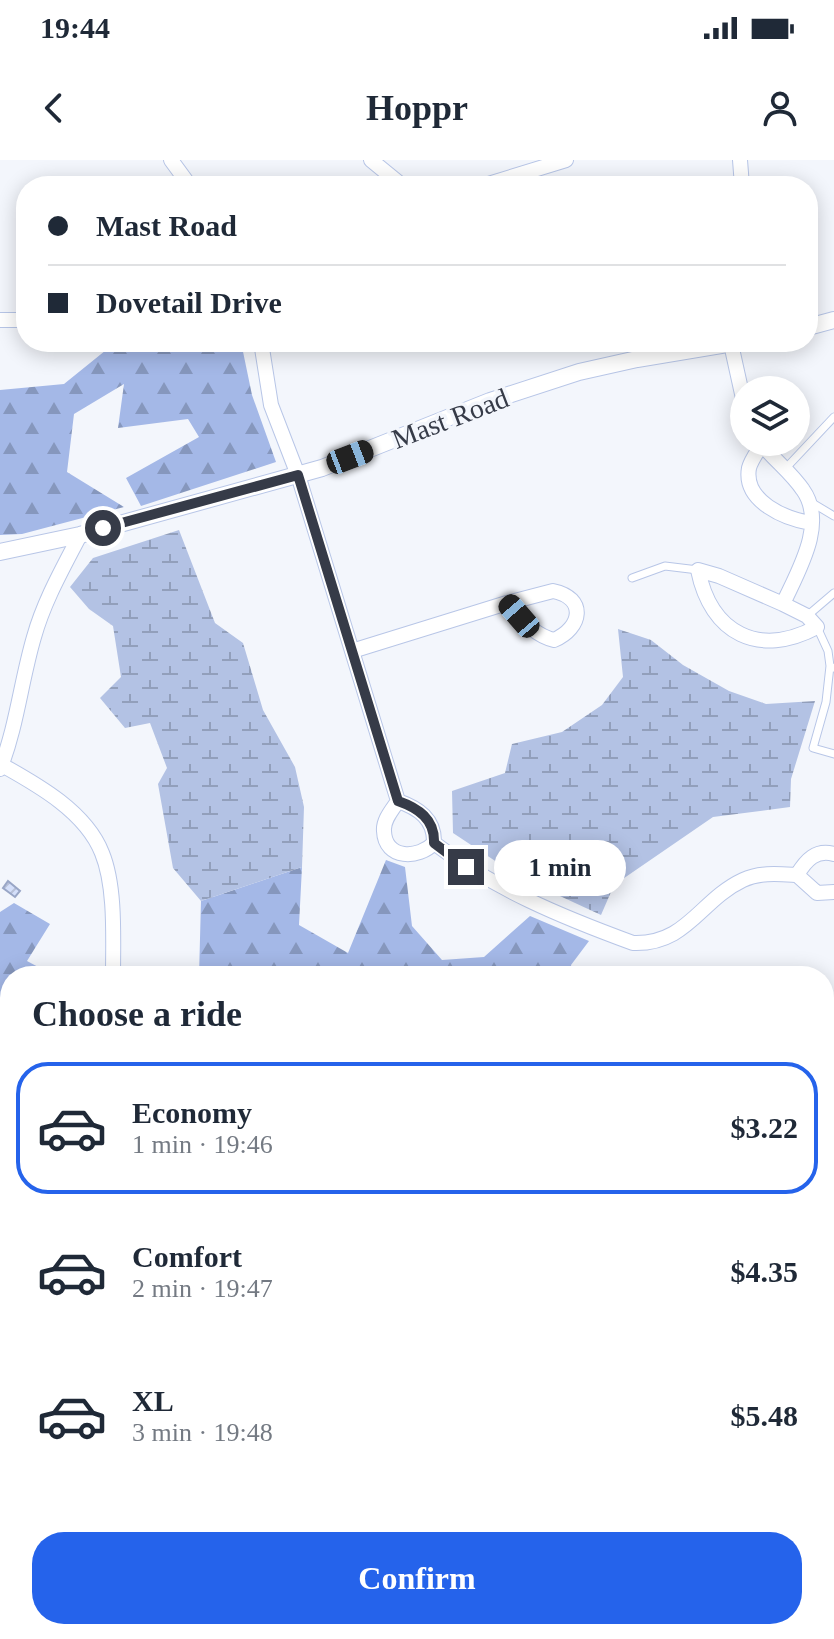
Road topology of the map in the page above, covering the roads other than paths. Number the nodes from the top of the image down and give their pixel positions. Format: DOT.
graph roads {
  1 [pos="371,160"];
  2 [pos="566,160"];
  3 [pos="390,176"];
  4 [pos="514,176"];
  5 [pos="263,352"];
  6 [pos="682,352"];
  7 [pos="736,352"];
  8 [pos="740,376"];
  9 [pos="834,417"];
  10 [pos="754,456"];
  11 [pos="773,456"];
  12 [pos="785,469"];
  13 [pos="298,475"];
  14 [pos="809,501"];
  15 [pos="834,516"];
  16 [pos="811,523"];
  17 [pos="80,535"];
  18 [pos="0,552"];
  19 [pos="698,570"];
  20 [pos="632,578"];
  21 [pos="834,593"];
  22 [pos="507,603"];
  23 [pos="783,604"];
  24 [pos="812,621"];
  25 [pos="352,651"];
  26 [pos="832,667"];
  27 [pos="834,754"];
  28 [pos="1,767"];
  29 [pos="398,801"];
  30 [pos="434,843"];
  31 [pos="834,854"];
  32 [pos="797,875"];
  33 [pos="834,892"];
  34 [pos="113,966"];
  1 -- 3 [label="street"];
  2 -- 4 [label="street"];
  5 -- 13 [label="street"];
  6 -- 13 [label="street, Mast Road"];
  7 -- 8 [label="street"];
  9 -- 12 [label="lane"];
  10 -- 16 [label="street"];
  11 -- 12 [label="street"];
  12 -- 14 [label="street"];
  13 -- 17 [label="street, Mast Road"];
  13 -- 25 [label="street"];
  14 -- 15 [label="lane"];
  14 -- 16 [label="street"];
  16 -- 23 [label="street"];
  17 -- 18 [label="street, Mast Road"];
  17 -- 28 [label="street"];
  19 -- 20 [label="lane"];
  19 -- 23 [label="street"];
  19 -- 24 [label="street"];
  21 -- 24 [label="lane"];
  22 -- 22 [label="street"];
  22 -- 25 [label="street"];
  23 -- 24 [label="street"];
  24 -- 26 [label="lane"];
  25 -- 29 [label="street"];
  26 -- 27 [label="lane"];
  28 -- 34 [label="street"];
  29 -- 30 [label="street"];
  29 -- 30 [label="street"];
  30 -- 32 [label="street"];
  31 -- 32 [label="street"];
  32 -- 33 [label="street"];
}
